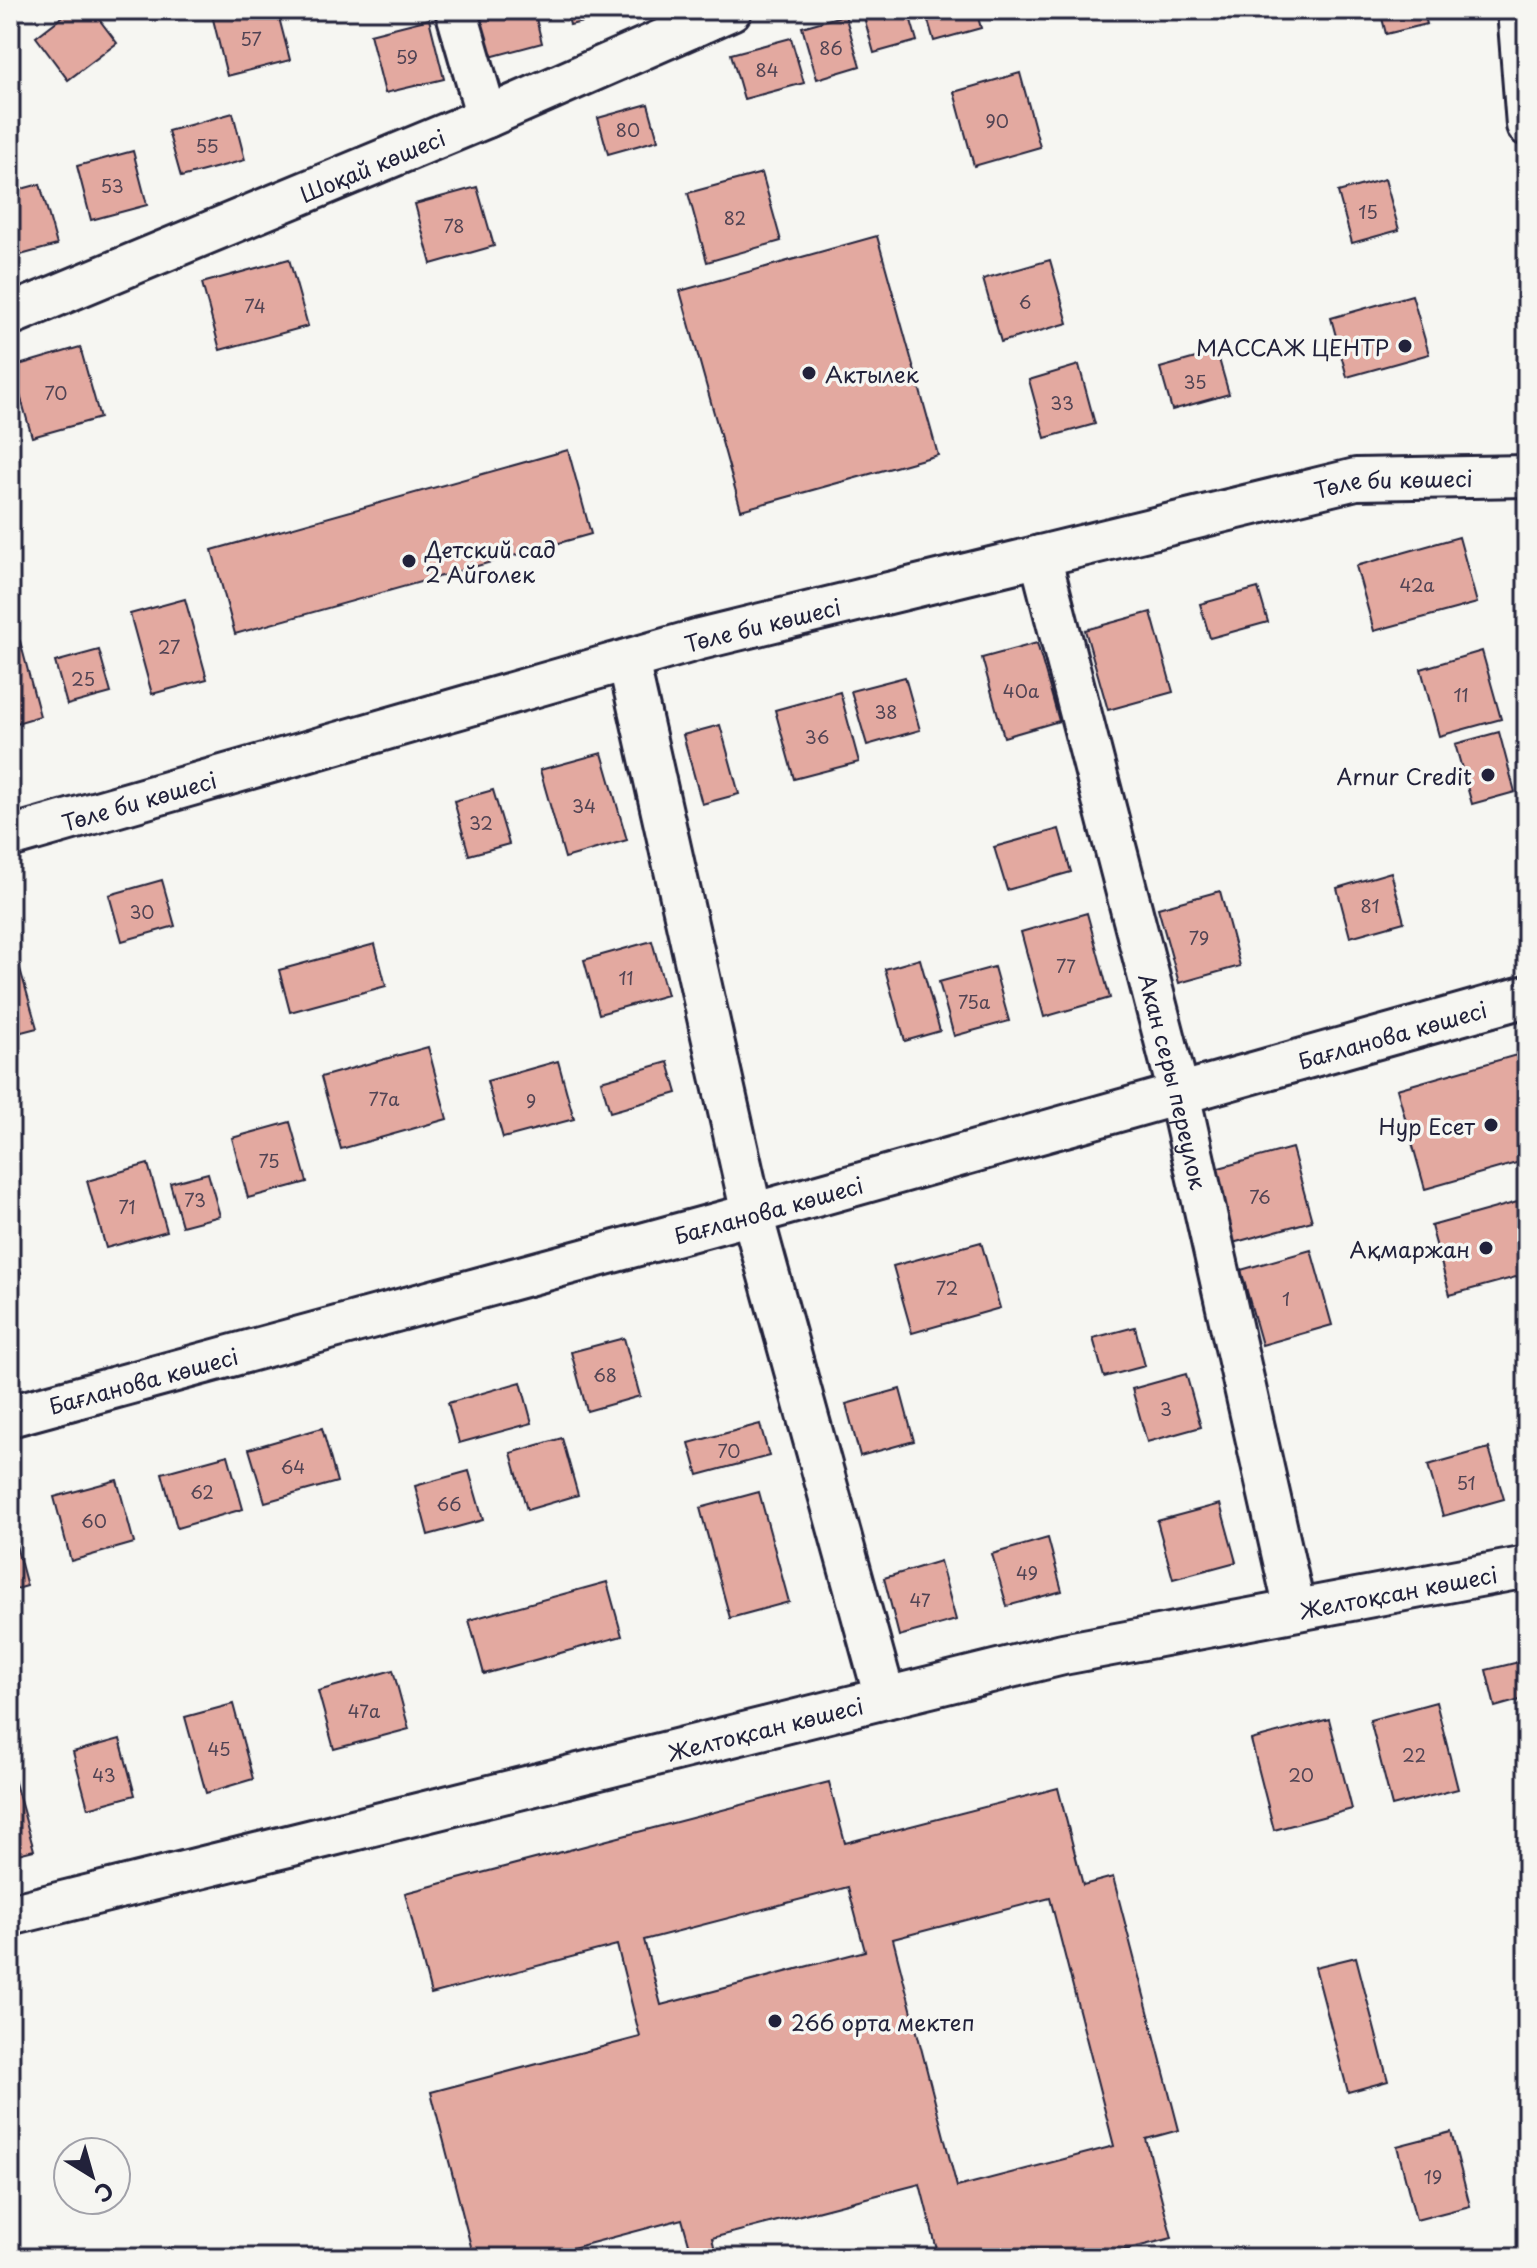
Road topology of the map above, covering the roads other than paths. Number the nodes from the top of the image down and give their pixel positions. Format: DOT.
graph roads {
  1 [pos="456,10"];
  2 [pos="731,10"];
  3 [pos="1522,18"];
  4 [pos="487,117"];
  5 [pos="1527,125"];
  6 [pos="10,315"];
  7 [pos="1527,476"];
  8 [pos="1040,556"];
  9 [pos="628,660"];
  10 [pos="10,837"];
  11 [pos="1527,996"];
  12 [pos="1179,1094"];
  13 [pos="752,1214"];
  14 [pos="10,1416"];
  15 [pos="1527,1567"];
  16 [pos="1295,1610"];
  17 [pos="885,1698"];
  18 [pos="10,1915"];
  1 -- 4 [label="street"];
  2 -- 4 [label="street, Шоқай көшесі"];
  3 -- 5 [label="street"];
  4 -- 6 [label="street, Шоқай көшесі"];
  7 -- 8 [label="street, Төле би көшесі"];
  8 -- 9 [label="street, Төле би көшесі"];
  8 -- 12 [label="street, Акан серы переулок"];
  9 -- 10 [label="street, Төле би көшесі"];
  9 -- 13 [label="street"];
  11 -- 12 [label="street, Бағланова көшесі"];
  12 -- 13 [label="street, Бағланова көшесі"];
  12 -- 16 [label="street, Акан серы переулок"];
  13 -- 14 [label="street, Бағланова көшесі"];
  13 -- 17 [label="street"];
  15 -- 16 [label="street, Желтоқсан көшесі"];
  16 -- 17 [label="street, Желтоқсан көшесі"];
  17 -- 18 [label="street, Желтоқсан көшесі"];
}
